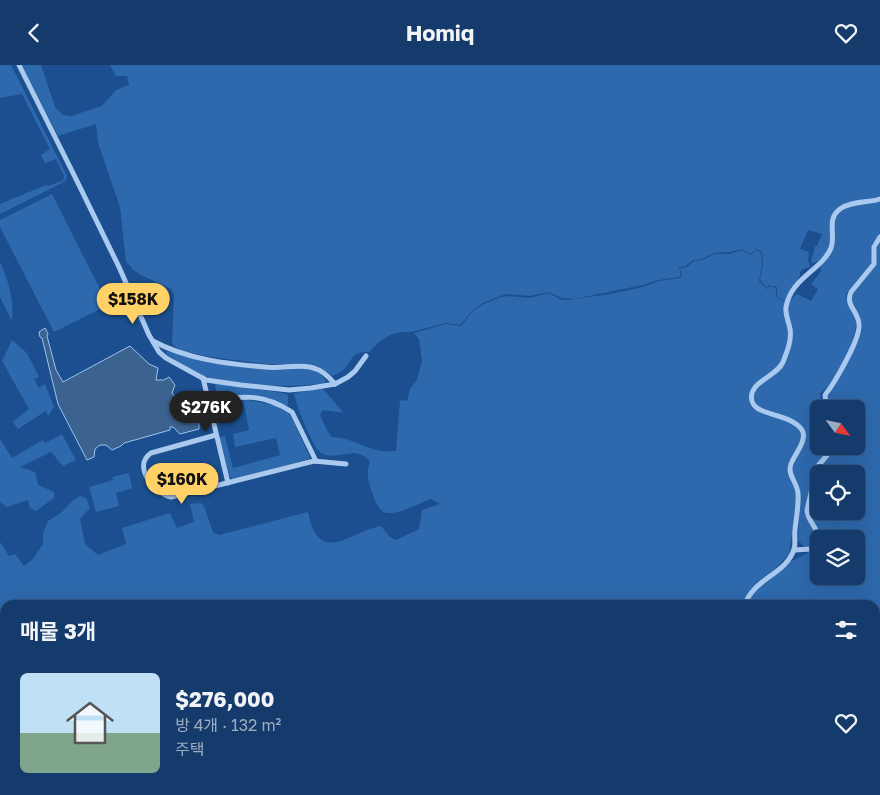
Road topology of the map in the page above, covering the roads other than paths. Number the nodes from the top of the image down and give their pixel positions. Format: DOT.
graph roads {
  1 [pos="18,65"];
  2 [pos="880,199"];
  3 [pos="880,237"];
  4 [pos="152,340"];
  5 [pos="366,356"];
  6 [pos="203,378"];
  7 [pos="335,384"];
  8 [pos="826,400"];
  9 [pos="208,403"];
  10 [pos="216,435"];
  11 [pos="827,455"];
  12 [pos="316,461"];
  13 [pos="346,464"];
  14 [pos="228,483"];
  15 [pos="816,530"];
  16 [pos="810,549"];
  17 [pos="794,550"];
  18 [pos="748,600"];
  1 -- 4 [label="street"];
  2 -- 17 [label="street"];
  3 -- 8 [label="street"];
  4 -- 6 [label="street"];
  4 -- 7 [label="street"];
  5 -- 7 [label="street"];
  6 -- 7 [label="street"];
  6 -- 9 [label="street"];
  9 -- 10 [label="street"];
  9 -- 12 [label="street"];
  10 -- 14 [label="street"];
  10 -- 14 [label="street"];
  11 -- 15 [label="street"];
  12 -- 13 [label="street"];
  12 -- 14 [label="street"];
  16 -- 17 [label="street"];
  17 -- 18 [label="street"];
}
